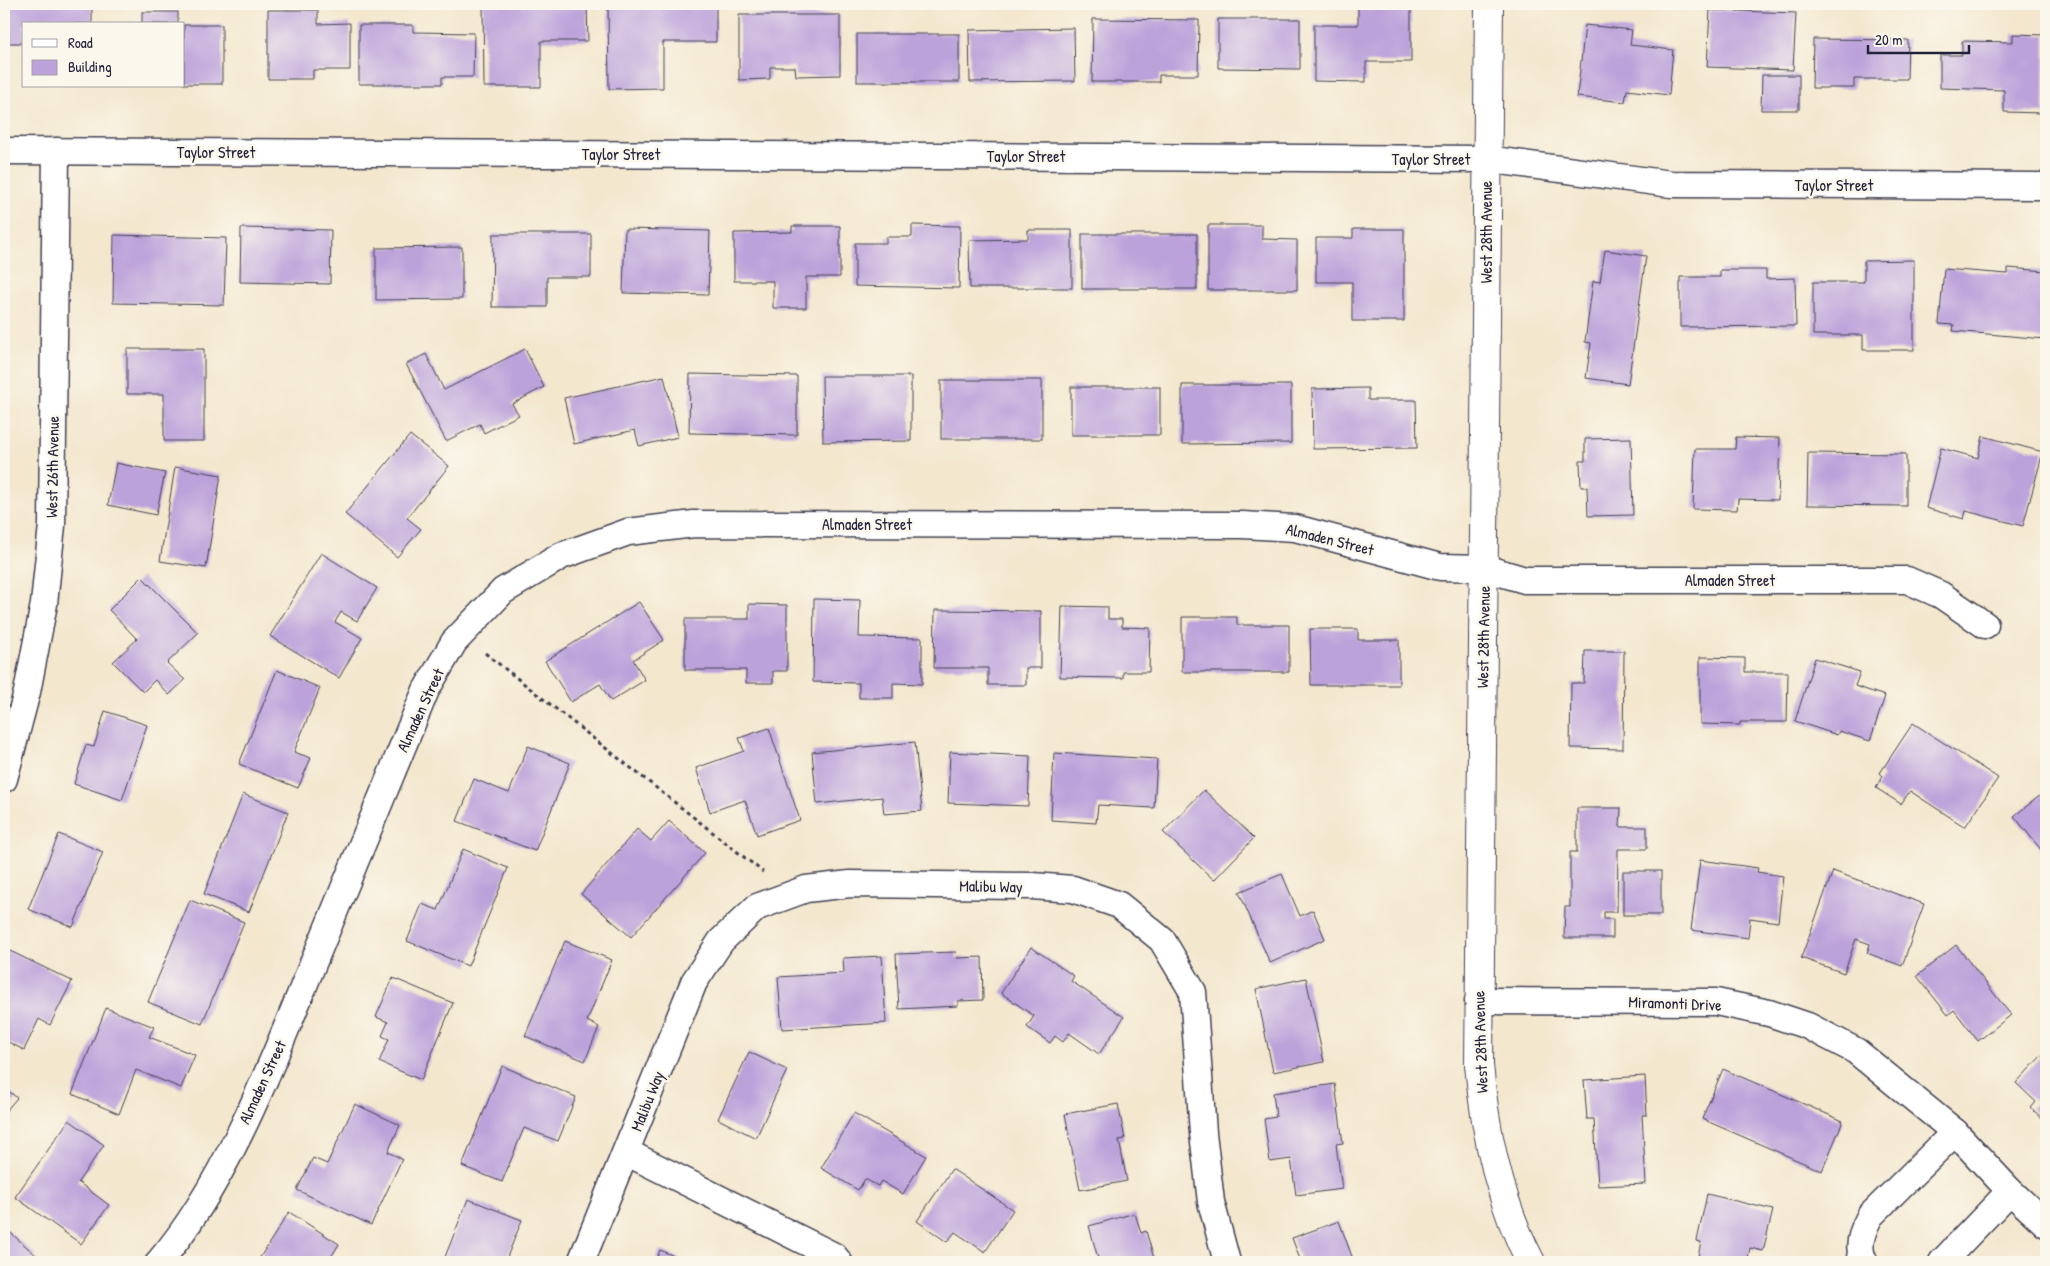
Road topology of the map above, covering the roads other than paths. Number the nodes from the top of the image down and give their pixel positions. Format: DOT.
graph roads {
  1 [pos="1489,4"];
  2 [pos="4,151"];
  3 [pos="56,151"];
  4 [pos="1486,159"];
  5 [pos="2046,186"];
  6 [pos="1484,568"];
  7 [pos="1985,626"];
  8 [pos="4,778"];
  9 [pos="1478,1001"];
  10 [pos="1955,1132"];
  11 [pos="626,1152"];
  12 [pos="2010,1191"];
  13 [pos="2046,1224"];
  14 [pos="159,1262"];
  15 [pos="581,1262"];
  16 [pos="839,1262"];
  17 [pos="1228,1262"];
  18 [pos="1531,1262"];
  19 [pos="1864,1262"];
  20 [pos="1942,1262"];
  1 -- 4 [label="main road, West 28th Avenue"];
  2 -- 3 [label="street, Taylor Street"];
  3 -- 4 [label="street, Taylor Street"];
  3 -- 8 [label="street, West 26th Avenue"];
  4 -- 5 [label="street, Taylor Street"];
  4 -- 6 [label="main road, West 28th Avenue"];
  6 -- 7 [label="street, Almaden Street"];
  6 -- 9 [label="main road, West 28th Avenue"];
  6 -- 14 [label="street, Almaden Street"];
  9 -- 10 [label="street, Miramonti Drive"];
  9 -- 18 [label="main road, West 28th Avenue"];
  10 -- 12 [label="street, Miramonti Drive"];
  10 -- 19 [label="street"];
  11 -- 15 [label="street, Malibu Way"];
  11 -- 16 [label="street, Malibu Way"];
  11 -- 17 [label="street, Malibu Way"];
  12 -- 13 [label="street, Miramonti Drive"];
  12 -- 20 [label="street"];
}
